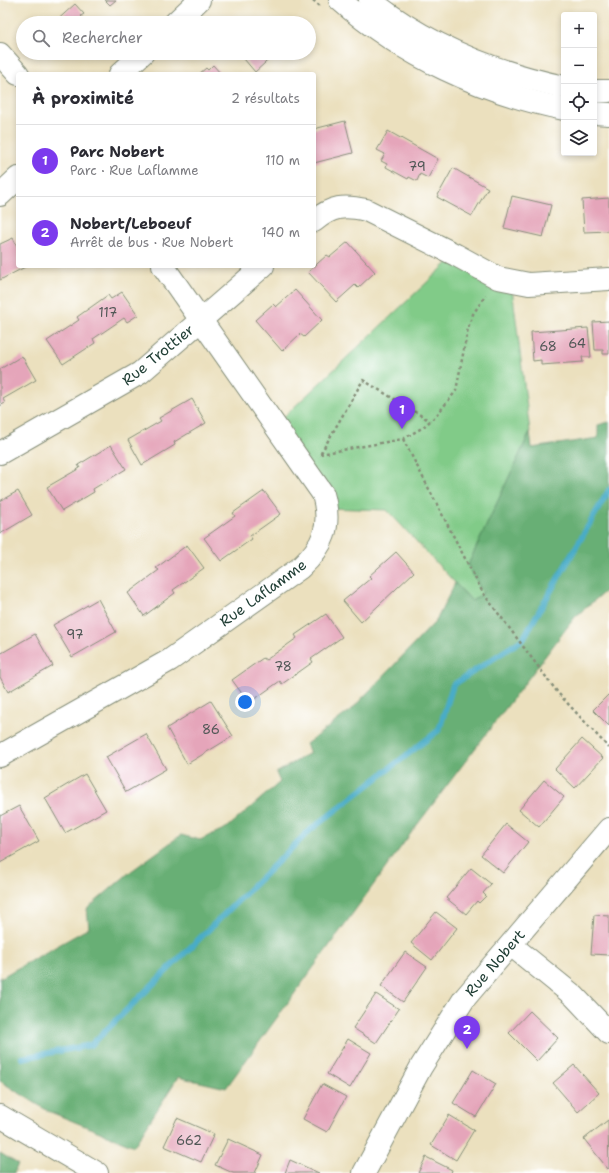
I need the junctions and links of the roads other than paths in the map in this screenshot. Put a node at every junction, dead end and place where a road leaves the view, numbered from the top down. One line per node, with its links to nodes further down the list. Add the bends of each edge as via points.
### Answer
1 (199, 0): 4 (street)
2 (340, 0): 12 (street, via 402,46 457,75 534,103)
3 (370, 0): 9 (street, via 415,32 448,50 503,71)
4 (182, 16)
5 (0, 54): 7 (street)
6 (135, 60): 8 (street)
7 (16, 72)
8 (122, 72)
9 (561, 86)
10 (597, 91): 11 (street)
11 (609, 91)
12 (561, 108)
13 (597, 113): 14 (street)
14 (609, 114)
15 (16, 180): 16 (street)
16 (0, 195)
17 (316, 220): 20 (street, via 342,206 366,210 456,254 498,278 529,284)
18 (164, 268): 21 (street, Rue Laflamme)
19 (261, 268): 21 (street, Rue Trottier)
20 (609, 279)
21 (201, 320): 22 (street, Rue Trottier, via 128,382); 23 (street, Rue Laflamme, via 323,494 327,508 322,542 313,556 300,568 170,660)
22 (0, 453)
23 (0, 756)
24 (609, 829): 25 (street, Rue Nobert)
25 (511, 945): 26 (street, via 574,996); 29 (street, Rue Nobert, via 464,999 441,1034)
26 (609, 1033)
27 (0, 1116): 28 (street)
28 (97, 1173)
29 (364, 1173)

